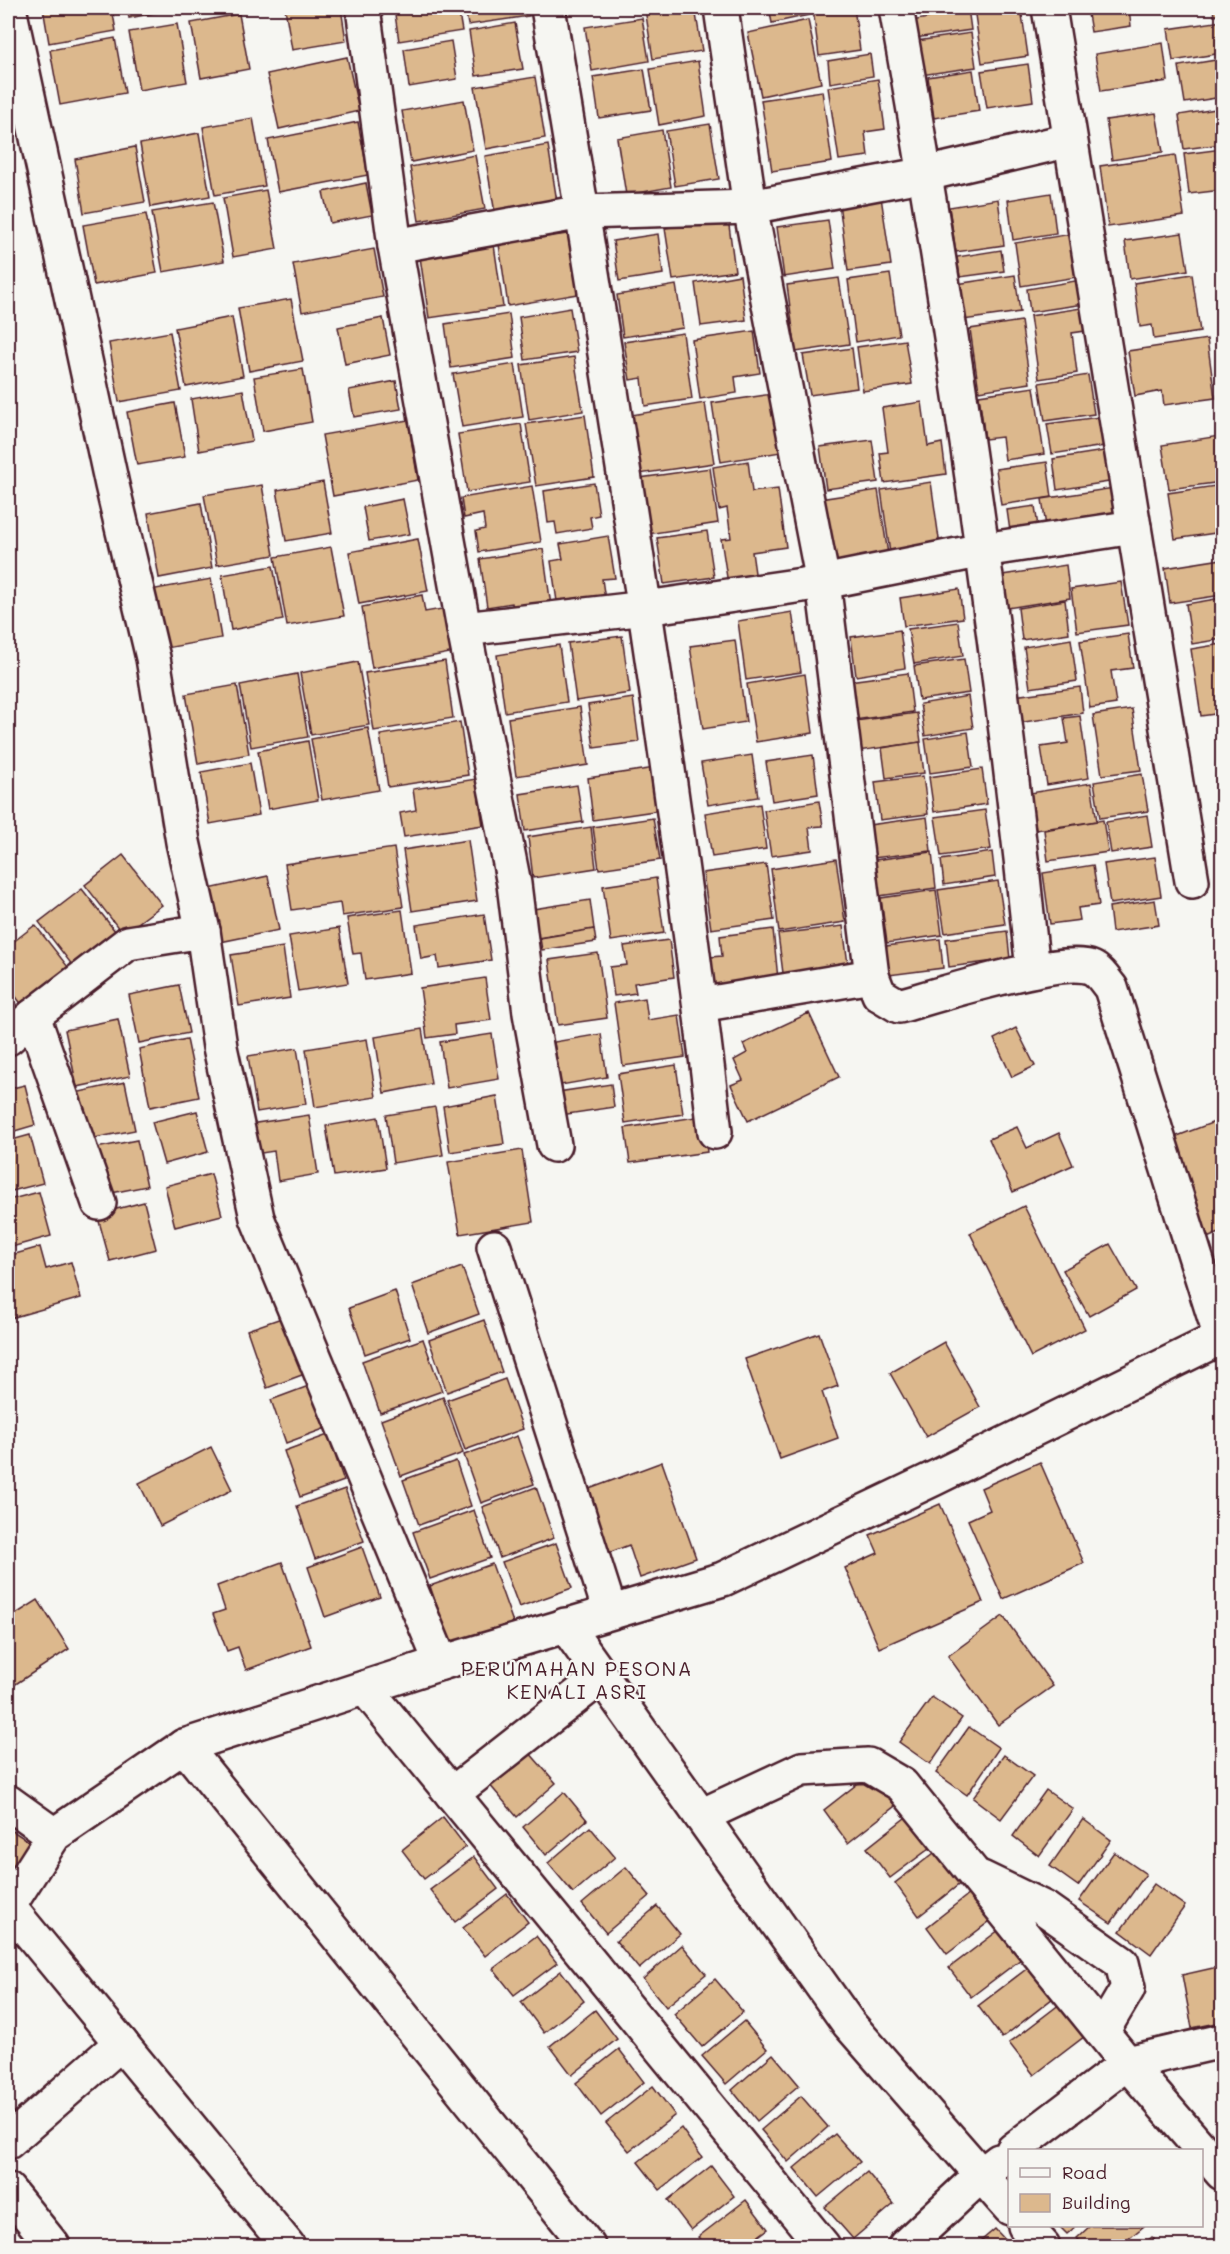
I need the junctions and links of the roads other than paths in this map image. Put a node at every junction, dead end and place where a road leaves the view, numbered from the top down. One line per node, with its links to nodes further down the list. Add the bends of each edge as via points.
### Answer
1 (9, 8): 18 (street, via 153,658 183,842)
2 (363, 8): 11 (street)
3 (548, 8): 10 (street)
4 (721, 8): 9 (street)
5 (896, 8): 8 (street)
6 (1048, 8): 7 (street)
7 (1070, 140): 8 (street); 12 (street)
8 (926, 174): 9 (street); 13 (street)
9 (750, 207): 10 (street); 14 (street)
10 (582, 213): 11 (street); 15 (street)
11 (395, 246): 16 (street)
12 (1134, 527): 13 (street); 17 (street)
13 (983, 550): 14 (street); 19 (street)
14 (824, 582): 15 (street); 20 (street)
15 (646, 609): 16 (street); 21 (street)
16 (464, 629): 25 (street, via 514,884 530,1013)
17 (1192, 881)
18 (203, 931): 22 (street, via 128,943); 31 (street, via 220,1047 257,1218)
19 (1033, 970): 20 (street, via 899,1006 879,994); 28 (street, via 1068,964 1093,968 1111,988)
20 (872, 976): 21 (street)
21 (700, 1005): 24 (street)
22 (33, 1016): 23 (street); 26 (street)
23 (8, 1038)
24 (715, 1132)
25 (554, 1145)
26 (99, 1203)
27 (494, 1247): 29 (street)
28 (1222, 1338): 29 (street, via 723,1579)
29 (610, 1612): 30 (street)
30 (565, 1625): 31 (street); 32 (street)
31 (441, 1664): 33 (street)
32 (601, 1677): 35 (street); 37 (street)
33 (365, 1688): 34 (street); 35 (street)
34 (184, 1746): 38 (street); 57 (street)
35 (452, 1794): 58 (street)
36 (8, 1802): 38 (street)
37 (701, 1816): 39 (street, via 802,1769 868,1765 902,1785); 51 (street, via 849,2024)
38 (54, 1835): 40 (street)
39 (975, 1875): 41 (street); 41 (street, via 1044,1908 1122,1963 1128,1988)
40 (8, 1906): 43 (street)
41 (1102, 2032): 44 (street)
42 (1222, 2041): 44 (street)
43 (121, 2043): 45 (street); 56 (street)
44 (1127, 2063): 46 (street); 47 (street)
45 (8, 2142)
46 (1015, 2149)
47 (1201, 2149)
48 (1203, 2151): 50 (street)
49 (1008, 2154): 51 (street)
50 (1222, 2173)
51 (981, 2175): 53 (street); 59 (street)
52 (8, 2190): 55 (street)
53 (1008, 2206)
54 (1026, 2227): 60 (street)
55 (53, 2247)
56 (288, 2247)
57 (588, 2247)
58 (823, 2247)
59 (904, 2247)
60 (1043, 2247)

